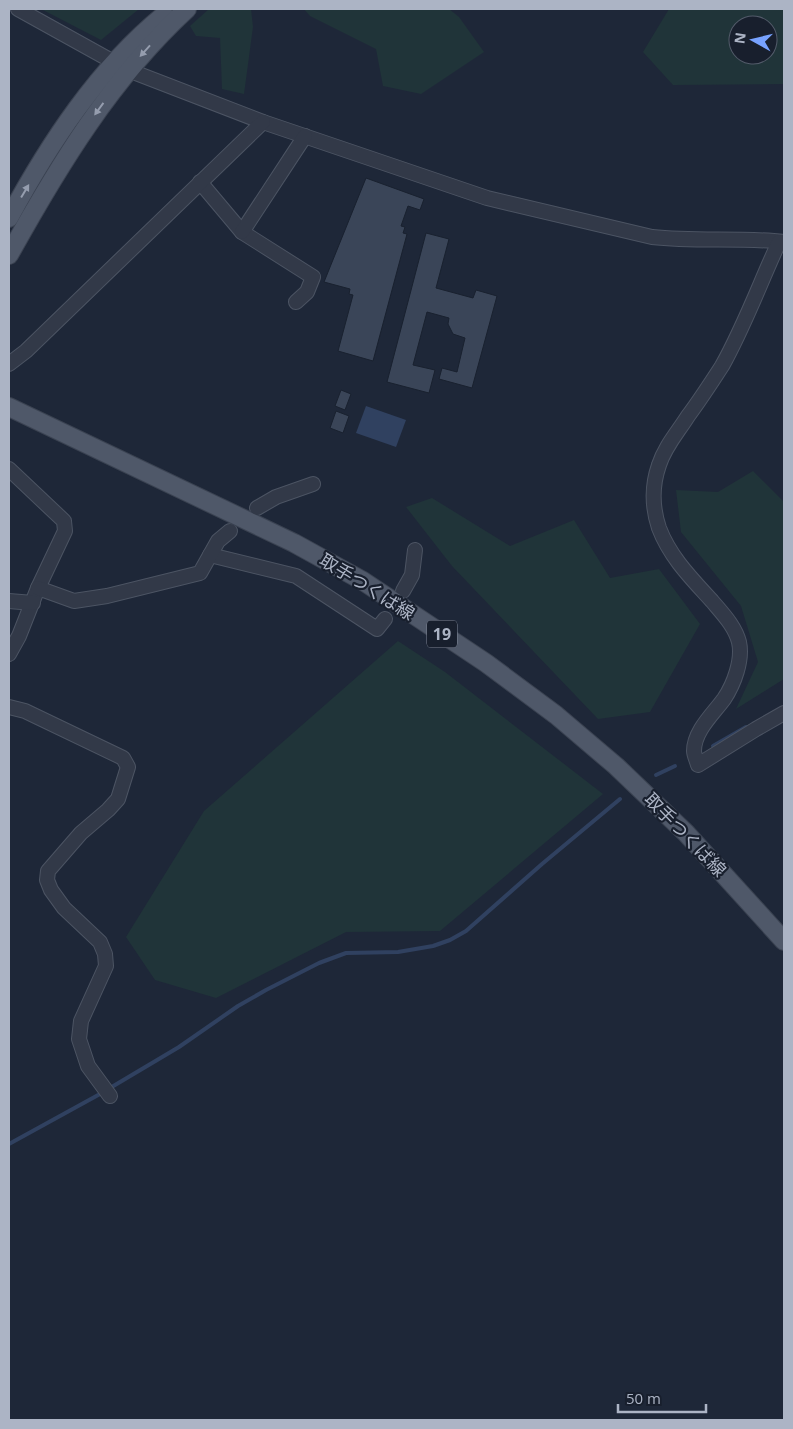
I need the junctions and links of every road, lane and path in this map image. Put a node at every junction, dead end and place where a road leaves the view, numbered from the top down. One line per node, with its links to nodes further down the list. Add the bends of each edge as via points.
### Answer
1 (18, 9): 4 (street)
2 (172, 9): 4 (main road, via 141,36)
3 (187, 9): 4 (main road, one-way to 4)
4 (121, 66): 5 (street); 8 (main road, one-way to 4, via 83,100); 11 (main road, one-way to 11)
5 (263, 122): 6 (street); 7 (street)
6 (305, 136): 9 (street); 10 (street, via 488,198 626,232 675,240)
7 (200, 182): 9 (street); 13 (street)
8 (9, 218)
9 (242, 232): 12 (street, via 313,277 308,292)
10 (781, 242): 28 (street, via 722,365 668,444 654,486 654,508 666,545 724,616 739,641 736,675 697,737 694,752 698,765)
11 (9, 255)
12 (296, 302)
13 (9, 364)
14 (9, 407): 29 (main road, 取手つくば線 / 19, via 294,543 362,581 486,663 556,715 623,772 686,832)
15 (9, 469): 21 (street, via 64,521 65,532)
16 (312, 484): 17 (street)
17 (256, 508)
18 (230, 531): 20 (street, via 218,541)
19 (415, 550): 22 (street, via 412,574)
20 (210, 555): 21 (street, via 200,573 107,596 74,601); 25 (street, via 296,576 377,629)
21 (38, 588): 24 (street)
22 (403, 590)
23 (9, 601): 24 (street)
24 (33, 603): 26 (street)
25 (385, 618)
26 (9, 654)
27 (9, 707): 30 (street, via 25,711 123,758 128,767 118,799 81,833 48,871 47,880 64,908 100,942 105,954 106,966 81,1021 79,1039 88,1066)
28 (784, 713)
29 (784, 942)
30 (110, 1096)

